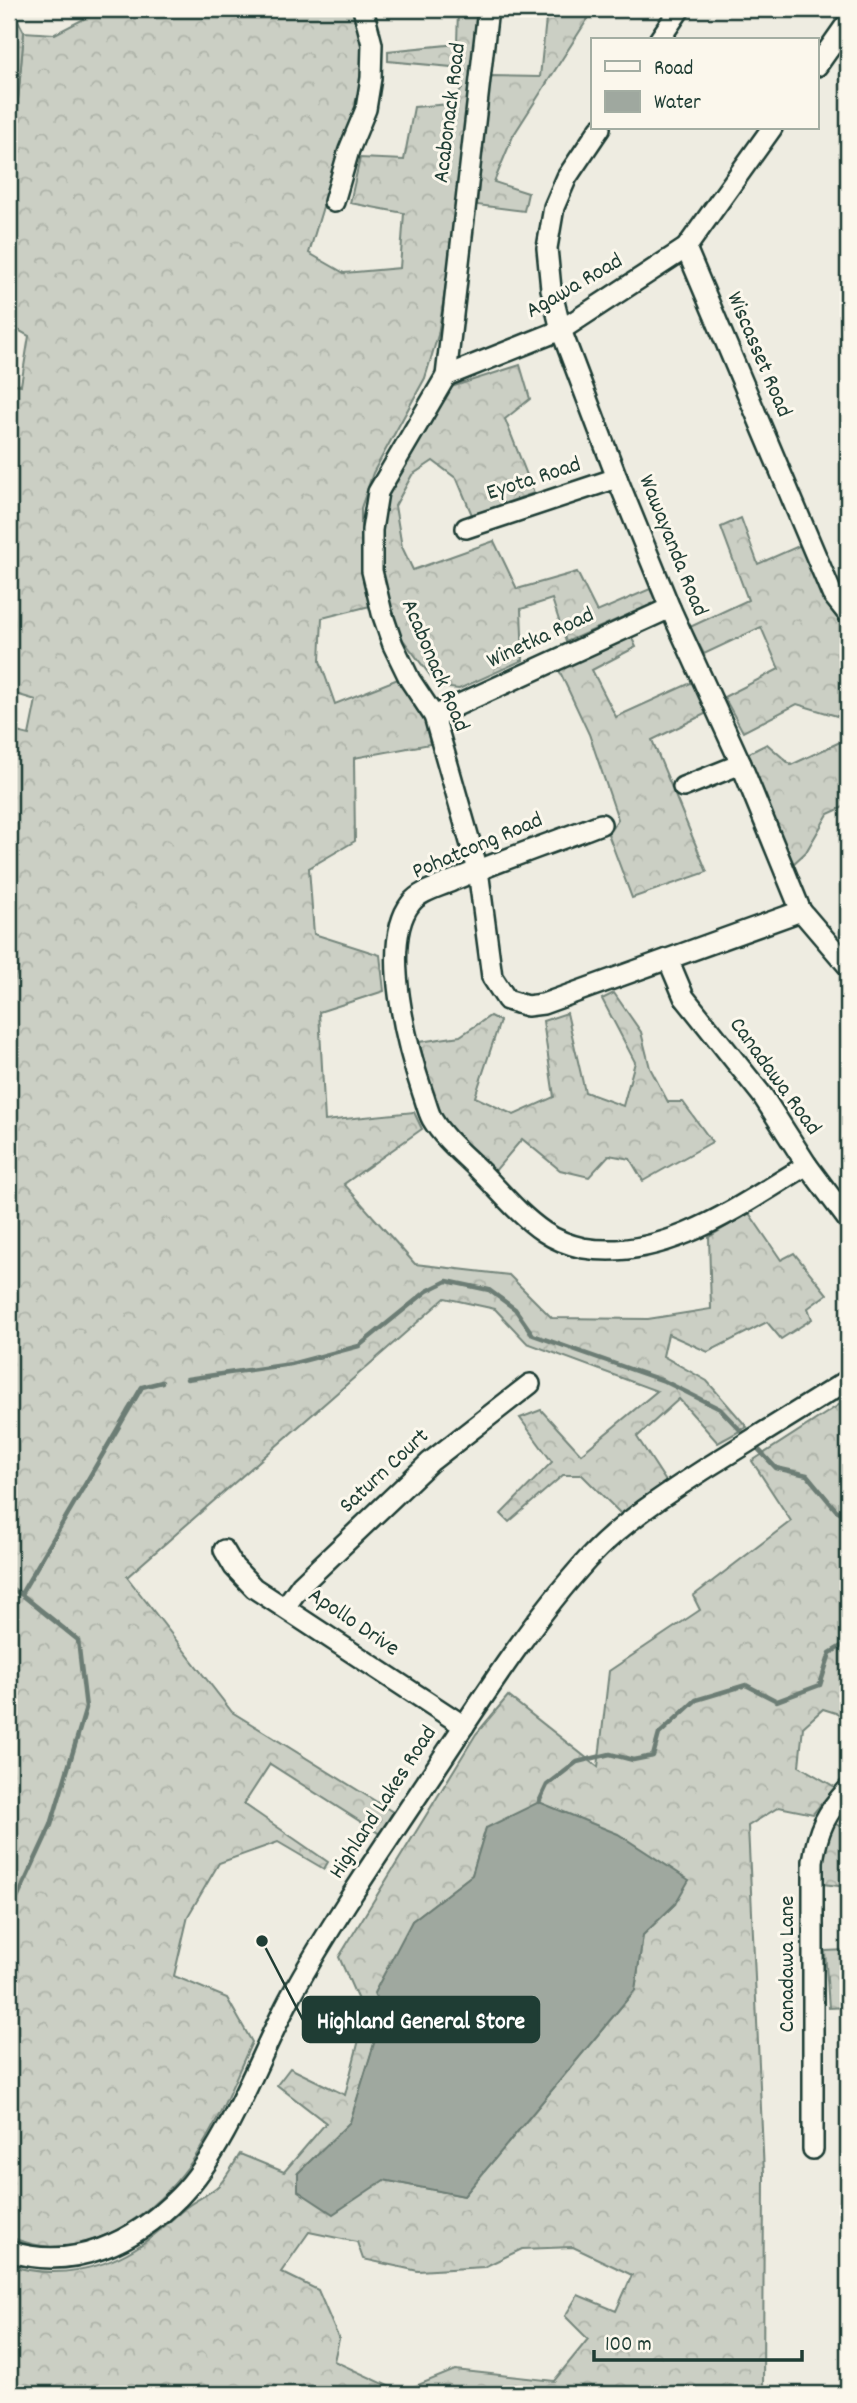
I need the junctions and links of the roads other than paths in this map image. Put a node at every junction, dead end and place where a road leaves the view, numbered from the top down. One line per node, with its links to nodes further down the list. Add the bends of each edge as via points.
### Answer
1 (363, 9): 9 (street, via 372,44 371,78 366,109)
2 (488, 9): 12 (street, Acabonack Road)
3 (680, 9): 5 (street)
4 (848, 22): 6 (street)
5 (660, 38)
6 (818, 65)
7 (599, 130): 11 (street, Wawayanda Road, via 567,177 554,207 547,248)
8 (771, 130): 10 (street)
9 (334, 202)
10 (686, 248): 11 (street, Agawa Road); 16 (street, Wiscasset Road, via 832,594)
11 (561, 330): 12 (street, Agawa Road); 13 (street, Wawayanda Road)
12 (446, 376): 17 (street, Acabonack Road, via 378,492 372,530 372,571 382,613 410,680)
13 (617, 478): 14 (street, Eyota Road); 15 (street, Wawayanda Road)
14 (466, 528)
15 (670, 608): 17 (street, Winetka Road); 18 (street, Wawayanda Road)
16 (848, 614)
17 (434, 716): 21 (street, Acabonack Road)
18 (741, 764): 19 (street); 22 (street, Wawayanda Road)
19 (683, 788)
20 (601, 824): 21 (street, Pohatcong Road)
21 (478, 870): 23 (street, Acabonack Road, via 489,965 495,985 507,1000 527,1006 543,1004); 25 (street, Pohatcong Road, via 419,896 404,914 397,952 402,1014 432,1119 526,1218 564,1243 586,1248 656,1243 724,1215)
22 (801, 911): 23 (street, Acabonack Road); 24 (street, Wawayanda Road)
23 (668, 959): 25 (street, Canadawa Road, via 684,997 762,1095)
24 (848, 966)
25 (807, 1165): 26 (street, Canadawa Road)
26 (848, 1220)
27 (848, 1380): 31 (street, Highland Lakes Road, via 664,1495 589,1558 545,1611)
28 (530, 1384): 30 (street, Saturn Court, via 430,1462 301,1585)
29 (224, 1550): 30 (street, Apollo Drive, via 254,1588)
30 (285, 1607): 31 (street, Apollo Drive)
31 (464, 1726): 34 (street, Highland Lakes Road, via 321,1945 223,2132 183,2193 135,2233 77,2257 54,2259)
32 (848, 1790): 33 (street, Canadawa Lane, via 831,1808 817,1835 813,1861)
33 (813, 2149)
34 (9, 2251)

